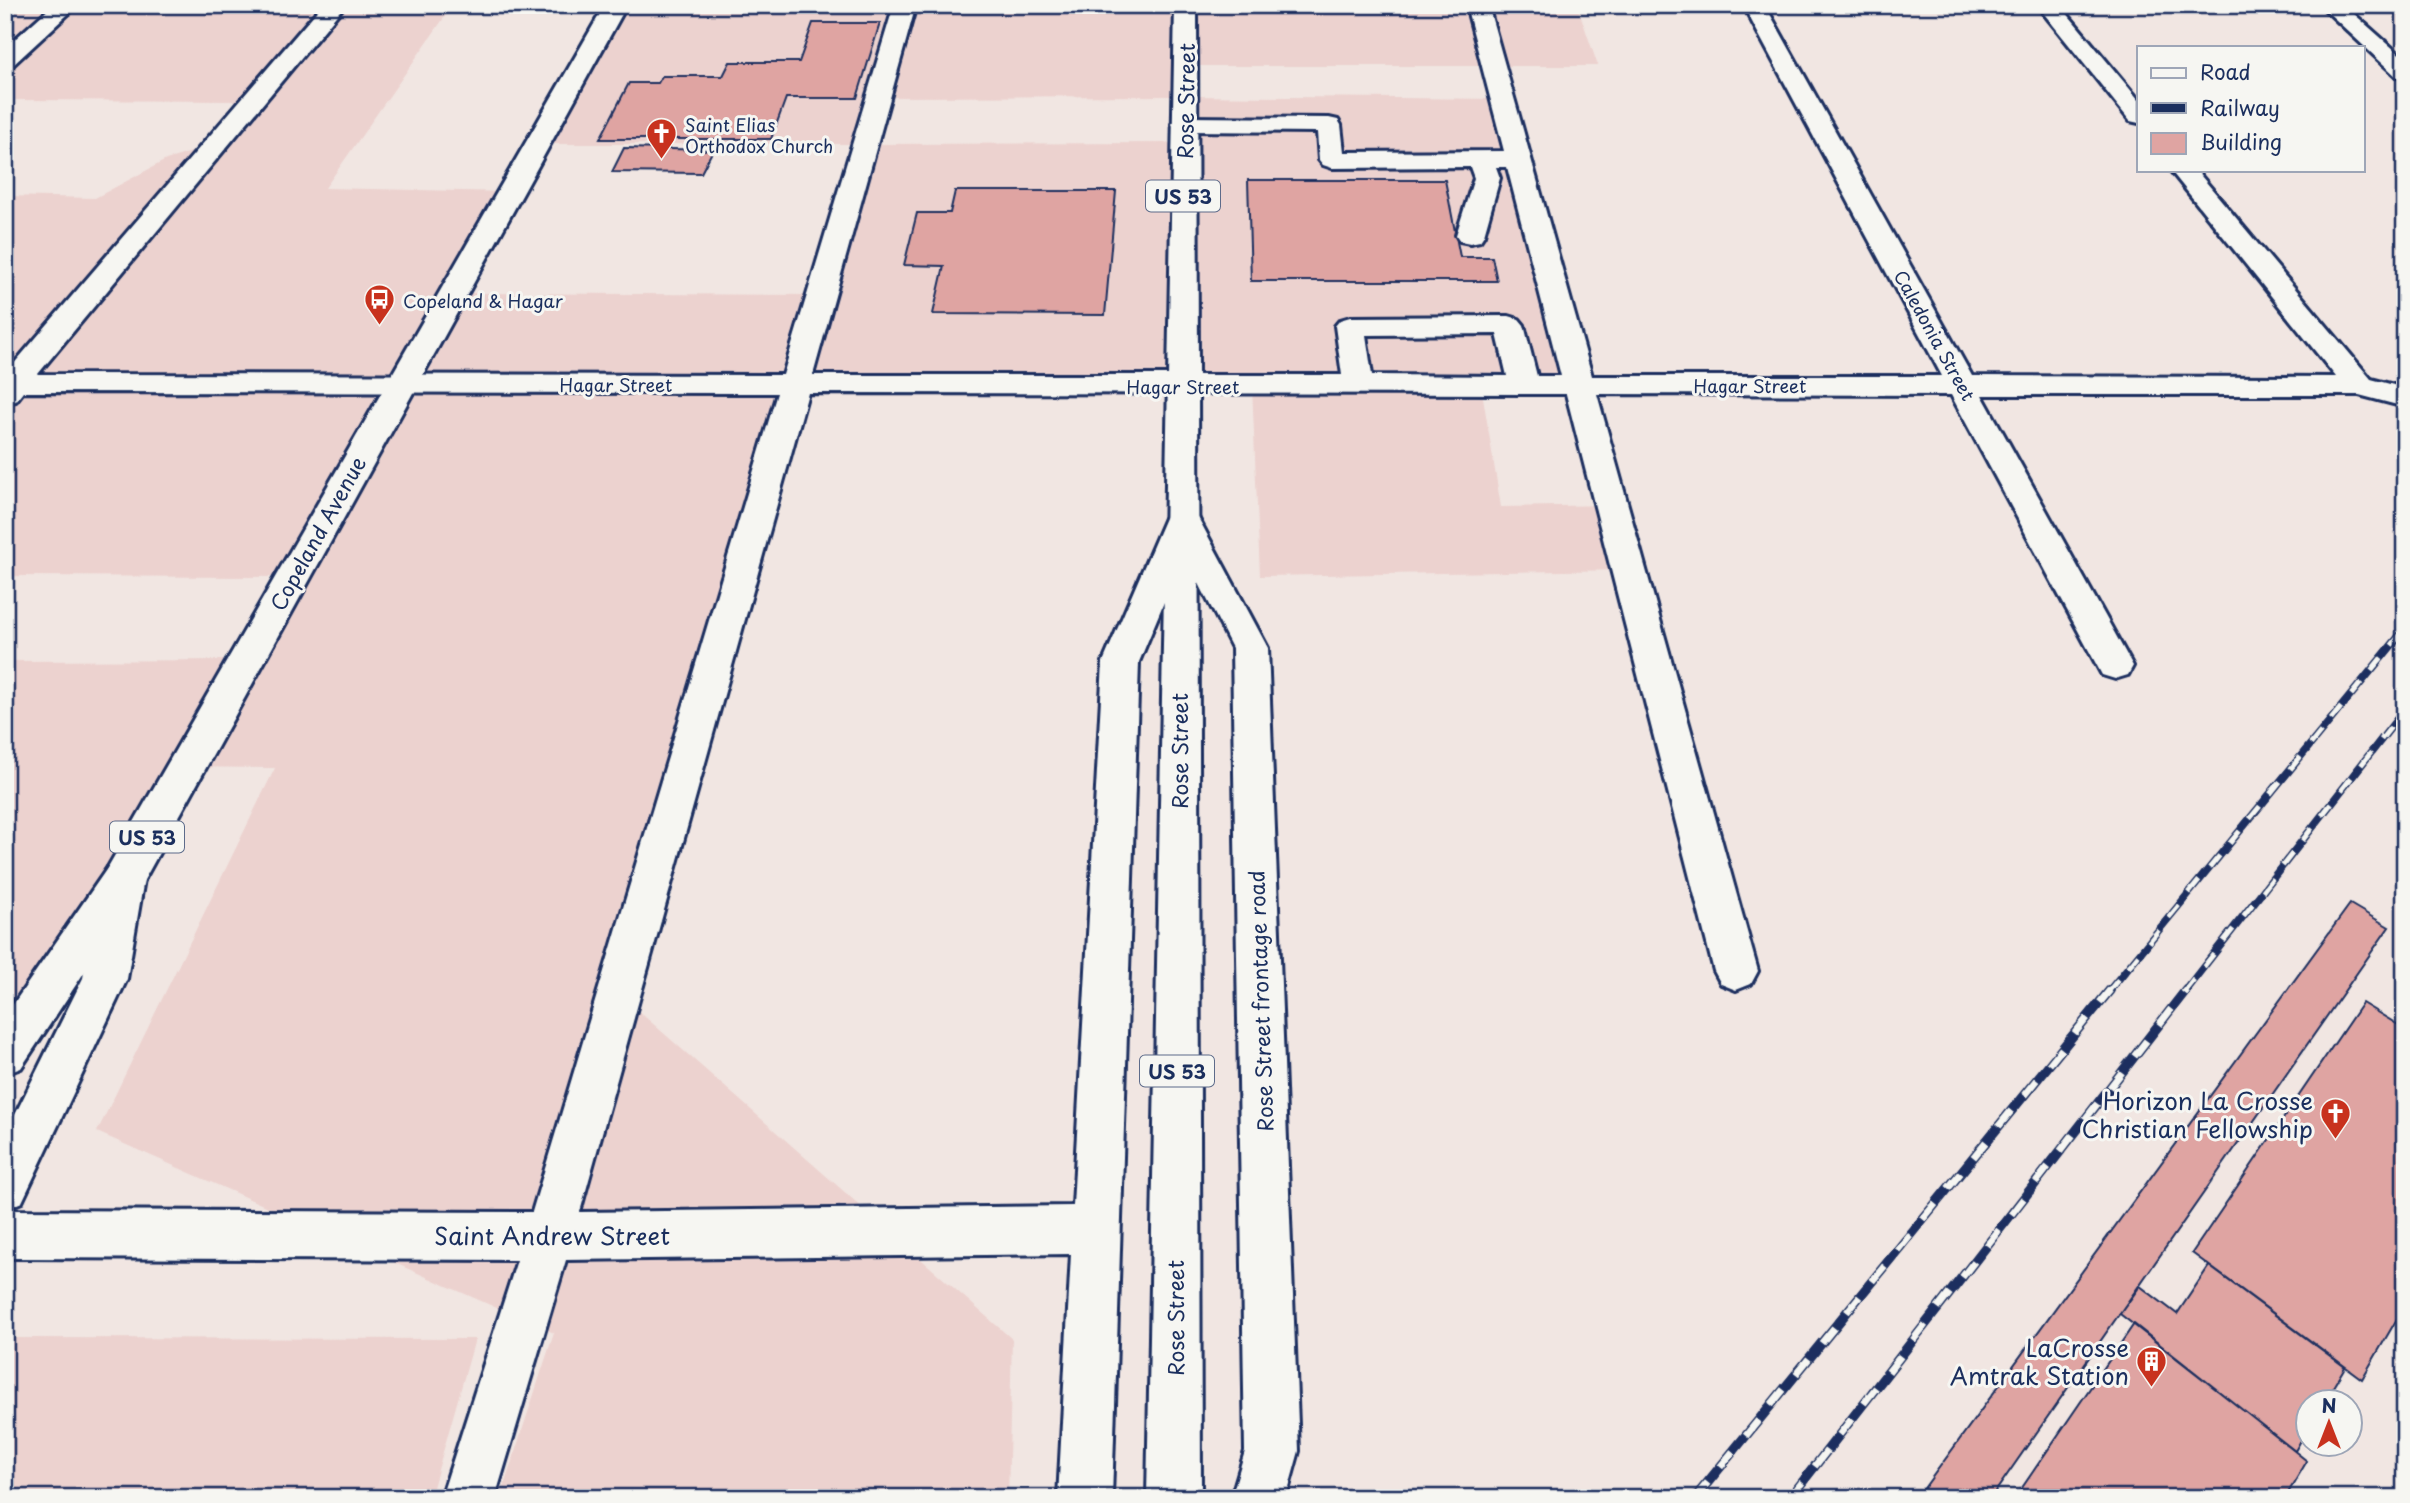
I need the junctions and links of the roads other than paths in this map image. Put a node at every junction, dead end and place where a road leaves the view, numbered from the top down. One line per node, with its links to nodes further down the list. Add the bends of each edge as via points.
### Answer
1 (67, 5): 10 (main road)
2 (334, 5): 29 (main road)
3 (616, 5): 21 (main road, Copeland Avenue / US 53)
4 (905, 5): 22 (main road)
5 (1186, 5): 13 (main road, Rose Street / US 53)
6 (1477, 5): 15 (main road)
7 (1754, 5): 27 (main road, Caledonia Street)
8 (2048, 5): 12 (main road)
9 (2330, 5): 11 (main road)
10 (5, 60)
11 (2405, 72)
12 (2137, 114)
13 (1184, 124): 14 (main road, via 1329,125 1332,160); 26 (main road, Rose Street / US 53)
14 (1480, 159): 15 (main road); 17 (main road, via 1487,178)
15 (1518, 159): 19 (main road)
16 (2185, 172): 28 (main road)
17 (1470, 235)
18 (1509, 325): 19 (main road); 23 (main road); 25 (main road, via 1350,326)
19 (1564, 325): 24 (main road)
20 (2405, 371): 28 (main road, Hagar Street, via 2383,371)
21 (400, 384): 22 (main road, Hagar Street); 29 (main road, Hagar Street); 33 (main road, Copeland Avenue / US 53)
22 (794, 384): 26 (main road, Hagar Street); 39 (main road)
23 (1524, 384): 24 (main road, Hagar Street); 25 (main road, Hagar Street)
24 (1580, 384): 27 (main road, Hagar Street); 34 (main road)
25 (1358, 385): 26 (main road, Hagar Street)
26 (1181, 386): 31 (main road, Rose Street / US 53)
27 (1963, 386): 28 (main road, Hagar Street); 32 (main road, Caledonia Street)
28 (2360, 386): 30 (main road, Hagar Street)
29 (9, 387)
30 (2405, 398)
31 (1182, 518): 37 (main road, via 1121,662); 42 (main road, Rose Street / US 53); 43 (main road, Rose Street frontage road, via 1250,648 1272,1451)
32 (2115, 666)
33 (123, 879): 35 (main road, Copeland Avenue / US 53); 36 (main road, via 105,979)
34 (1736, 971)
35 (5, 1054)
36 (5, 1186)
37 (1098, 1230): 39 (main road, Saint Andrew Street); 41 (main road)
38 (5, 1234): 39 (main road, Saint Andrew Street)
39 (549, 1236): 40 (main road)
40 (468, 1498)
41 (1086, 1498)
42 (1174, 1498)
43 (1258, 1498)

